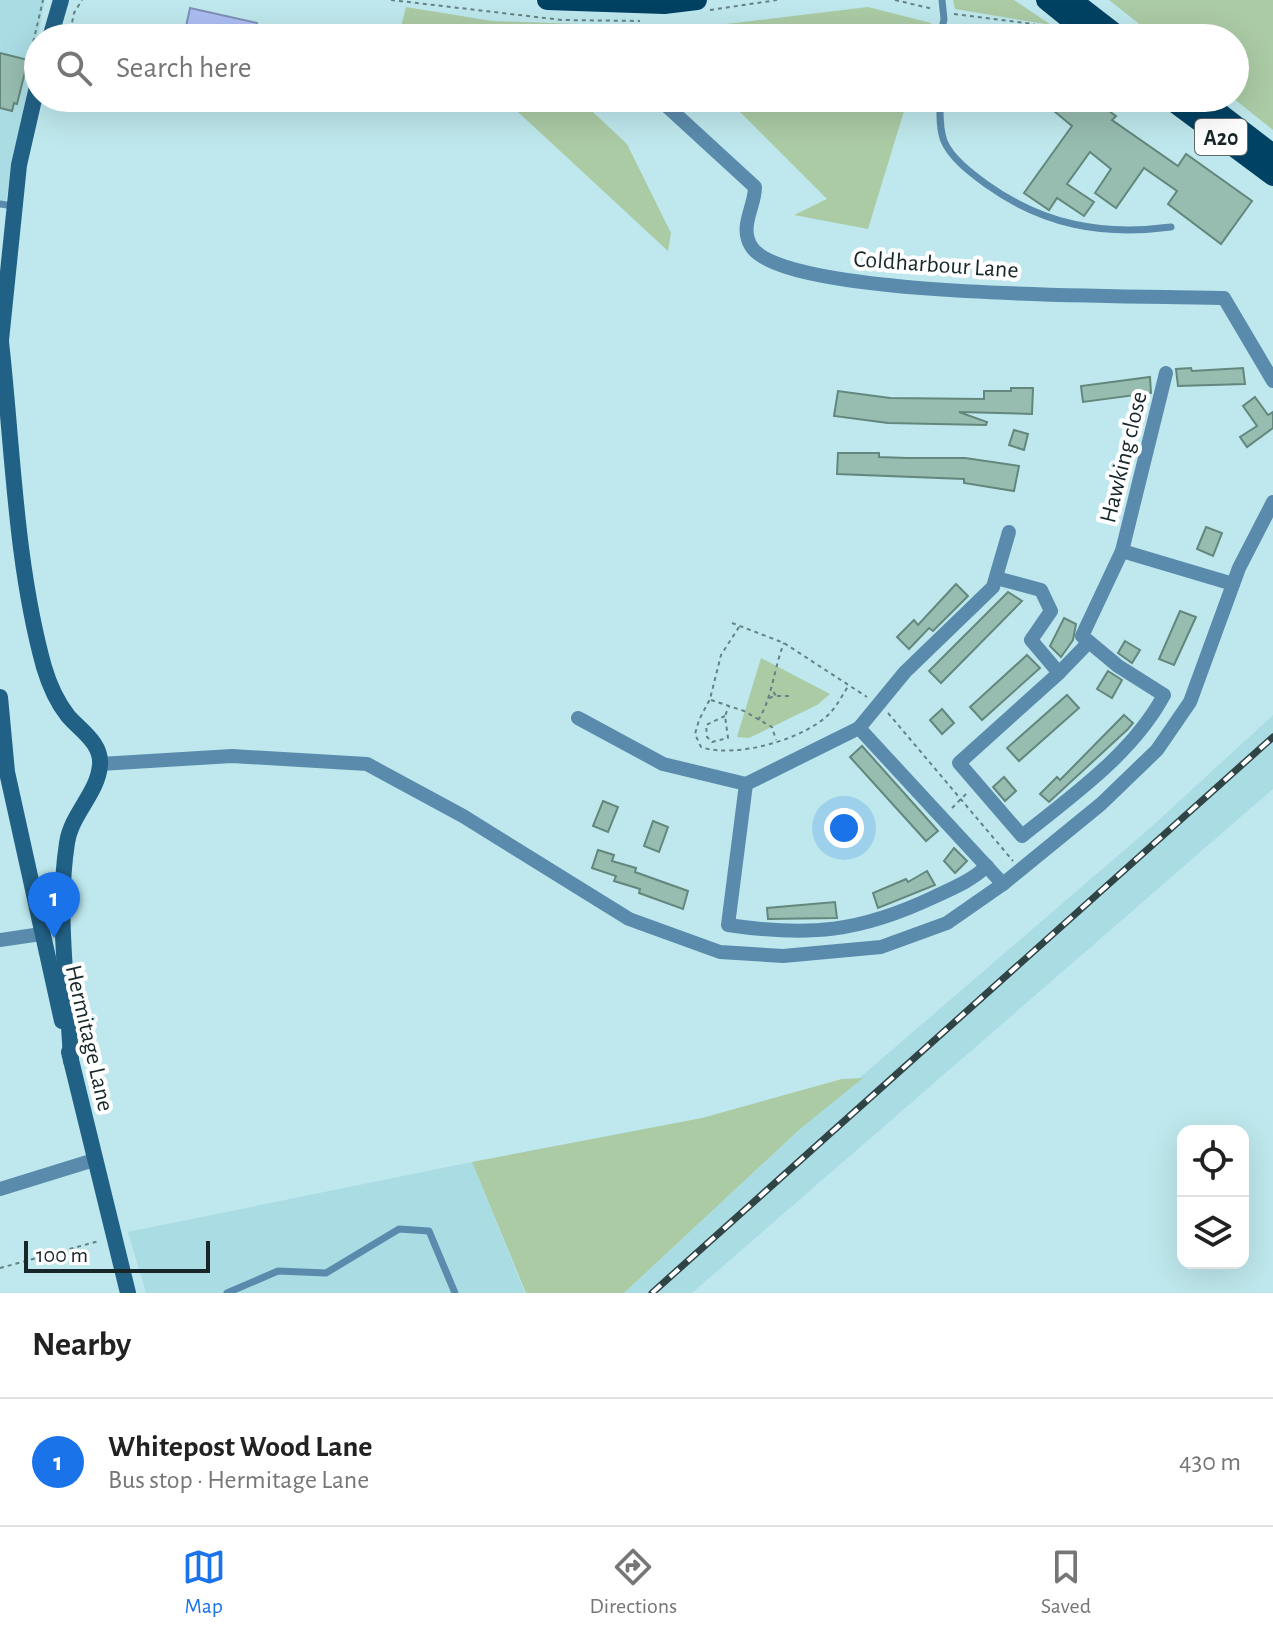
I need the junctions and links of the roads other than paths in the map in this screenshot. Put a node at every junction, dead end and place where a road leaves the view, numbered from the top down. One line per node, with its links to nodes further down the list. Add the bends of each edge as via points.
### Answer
1 (547, 0): 7 (main road)
2 (697, 0): 7 (main road)
3 (942, 0): 9 (lane)
4 (1046, 0): 10 (main road)
5 (1072, 0): 11 (main road)
6 (62, 1): 8 (main road)
7 (627, 1)
8 (55, 24)
9 (942, 24)
10 (1076, 24)
11 (1103, 24)
12 (30, 112): 19 (main road)
13 (673, 112): 24 (street, Coldharbour Lane, via 755,187 747,234 764,260 860,285 1224,298)
14 (941, 112): 20 (lane, via 944,142 960,163 1024,209 1095,230)
15 (1187, 112): 18 (main road, A20)
16 (1218, 112): 17 (main road, A20)
17 (1273, 154)
18 (1273, 176)
19 (7, 205): 21 (main road)
20 (1171, 227)
21 (1, 342): 22 (main road); 35 (main road, via 21,538 44,669 55,695 95,746)
22 (0, 350)
23 (1166, 373): 27 (street, Hawking close)
24 (1273, 381)
25 (1273, 502): 29 (street)
26 (1009, 532): 28 (street)
27 (1122, 551): 29 (street); 30 (street, Hawking close)
28 (996, 578): 31 (street, via 1041,590 1051,611 1031,640); 34 (street)
29 (1233, 584): 38 (street, via 1190,702 1157,750)
30 (1085, 639): 31 (street, Hawking close); 31 (street, Hawking close, via 1164,695 1153,715 1089,783 1022,836 959,763)
31 (1059, 673)
32 (0, 697): 39 (main road, Hermitage Lane, via 7,772)
33 (578, 718): 36 (street, via 663,764)
34 (859, 728): 36 (street); 37 (street)
35 (100, 764): 38 (street, via 232,756 367,764 463,816 629,919 720,952 783,956 881,947 947,923); 41 (main road, via 67,841)
36 (746, 784): 37 (street, via 728,925 767,931 852,928 907,910 974,878)
37 (987, 866): 38 (street)
38 (1003, 884)
39 (41, 934): 40 (street); 41 (main road, Hermitage Lane)
40 (0, 940)
41 (71, 1061): 42 (main road, Hermitage Lane)
42 (94, 1160): 43 (street); 44 (main road, Hermitage Lane)
43 (0, 1189)
44 (128, 1293)
45 (227, 1293): 46 (lane, via 278,1271 326,1273 399,1229 429,1231)
46 (455, 1293)

